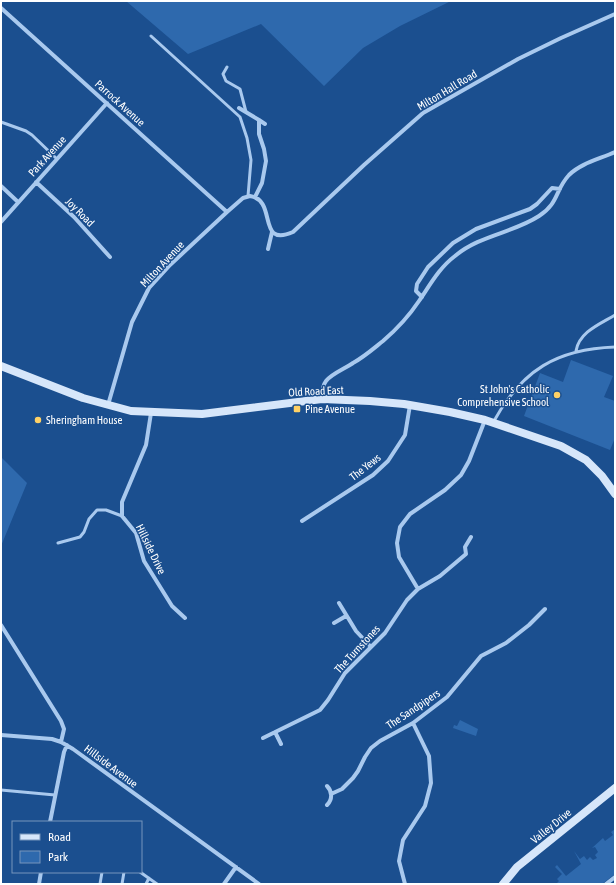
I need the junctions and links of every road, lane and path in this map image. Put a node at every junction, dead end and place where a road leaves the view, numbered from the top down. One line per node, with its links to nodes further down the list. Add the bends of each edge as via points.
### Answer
1 (1, 8): 5 (street, Parrock Avenue)
2 (615, 14): 21 (street, Milton Hall Road, via 518,59 423,113 293,232 282,235)
3 (151, 36): 16 (lane, via 240,117 251,160)
4 (227, 67): 7 (lane, via 223,74 225,79 239,88)
5 (107, 104): 12 (street, Park Avenue); 19 (street, Parrock Avenue)
6 (239, 108): 7 (street)
7 (246, 112): 8 (street)
8 (259, 120): 10 (street); 17 (street, via 259,134 266,161)
9 (1, 122): 12 (lane, via 26,131)
10 (265, 124)
11 (615, 152): 15 (street, via 577,168)
12 (57, 159): 13 (street, Park Avenue)
13 (36, 182): 18 (street, Park Avenue); 23 (street, Joy Road, via 74,217)
14 (1, 186): 18 (street)
15 (560, 189): 24 (street, via 551,207 538,217 479,240 456,254); 24 (street, via 552,188 530,209 476,229 452,243 430,264 418,282 416,291)
16 (248, 196): 17 (street); 19 (street, Milton Avenue)
17 (255, 197): 21 (street, via 264,205)
18 (18, 202): 20 (street, Park Avenue)
19 (227, 212): 31 (street, Milton Avenue, via 149,288 132,322)
20 (1, 222)
21 (272, 232): 22 (street)
22 (268, 249)
23 (110, 257)
24 (422, 297): 29 (street, via 389,336 326,381)
25 (615, 315): 27 (lane, via 582,336)
26 (615, 347): 27 (lane)
27 (576, 351): 34 (lane, via 557,357 533,372 517,388)
28 (1, 366): 31 (main road, Old Road East)
29 (322, 400): 30 (main road, Old Road East); 32 (main road, Old Road East, via 202,414)
30 (410, 405): 33 (main road, Old Road East); 37 (street, The Yews, via 404,435 388,461 373,475)
31 (108, 406): 32 (main road, Old Road East)
32 (151, 413): 36 (street, Hillside Drive, via 146,445 122,502)
33 (485, 420): 34 (main road, Old Road East); 40 (street, via 461,475 446,490 410,514 400,528 398,557)
34 (494, 423): 35 (main road, Old Road East, via 561,446 580,456 602,476)
35 (615, 494)
36 (122, 516): 39 (lane, via 106,510 97,510 80,537); 44 (street, Hillside Drive, via 136,533 144,561 172,606)
37 (302, 521)
38 (471, 537): 40 (street, The Turnstones, via 465,547 465,555 440,576)
39 (58, 543)
40 (418, 589): 47 (street, The Turnstones, via 404,603 386,632)
41 (339, 603): 43 (street)
42 (545, 610): 48 (street, The Sandpipers, via 506,643 481,656 447,697)
43 (346, 616): 45 (street); 47 (street)
44 (185, 618)
45 (334, 623)
46 (1, 625): 52 (street, via 61,721 64,729)
47 (371, 647): 49 (street, The Turnstones, via 345,673 320,710)
48 (413, 723): 58 (street, The Sandpipers, via 371,748 353,778 342,789); 76 (street, via 429,756 431,783 426,806 403,840 399,861)
49 (276, 732): 51 (street, The Turnstones); 53 (street)
50 (1, 735): 52 (street, Hillside Avenue)
51 (263, 738)
52 (61, 742): 54 (street, Hillside Avenue)
53 (281, 744)
54 (67, 745): 59 (street); 62 (street, Hillside Avenue)
55 (326, 786): 58 (street)
56 (615, 788): 77 (main road, Valley Drive, via 517,867)
57 (1, 790): 59 (lane)
58 (331, 794): 60 (street)
59 (55, 795): 61 (street)
60 (327, 805)
61 (50, 821)
62 (236, 867): 74 (street); 75 (street, Hillside Avenue)
63 (41, 873): 69 (street)
64 (102, 873): 70 (lane)
65 (124, 873): 71 (lane)
66 (142, 873): 68 (lane)
67 (615, 877): 78 (street)
68 (149, 878): 72 (lane); 73 (lane)
69 (38, 884)
70 (100, 884)
71 (122, 884)
72 (146, 884)
73 (157, 884)
74 (224, 884)
75 (259, 884)
76 (405, 884)
77 (503, 884)
78 (606, 884)

